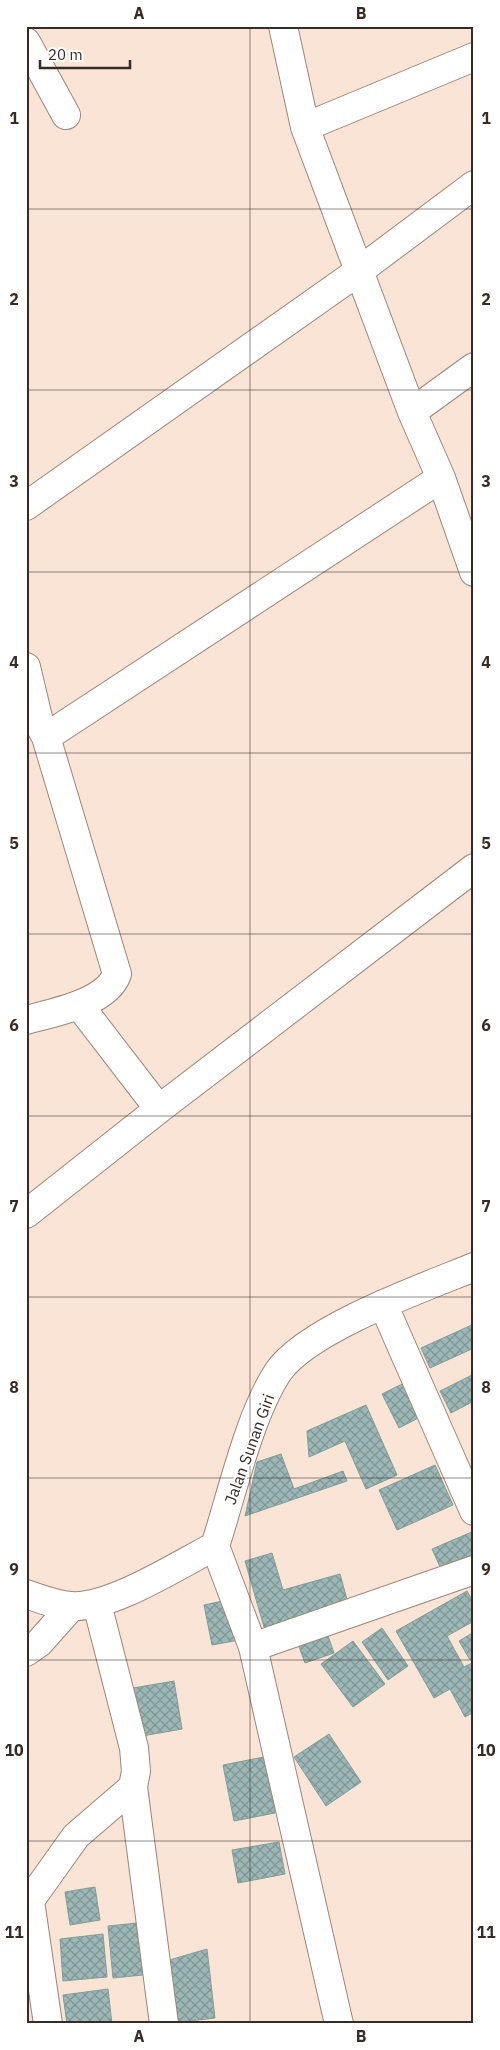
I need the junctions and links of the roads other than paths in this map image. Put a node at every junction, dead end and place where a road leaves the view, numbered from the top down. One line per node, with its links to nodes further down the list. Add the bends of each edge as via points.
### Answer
1 (283, 26): 5 (street)
2 (26, 42): 4 (street)
3 (474, 57): 5 (street)
4 (66, 115)
5 (305, 127): 7 (street)
6 (474, 185): 7 (street)
7 (359, 271): 9 (street); 11 (street)
8 (474, 367): 9 (street)
9 (412, 412): 10 (street)
10 (441, 478): 12 (street); 14 (street)
11 (26, 506)
12 (474, 572)
13 (26, 667): 14 (street)
14 (38, 732): 16 (street, via 118,974 109,987)
15 (474, 868): 18 (street)
16 (79, 1005): 17 (street); 18 (street)
17 (26, 1020)
18 (159, 1109): 19 (street)
19 (26, 1214)
20 (474, 1267): 21 (street, Jalan Sunan Giri)
21 (383, 1304): 22 (street); 23 (street, Jalan Sunan Giri, via 315,1341 279,1371 246,1446)
22 (474, 1511)
23 (215, 1546): 26 (street, via 151,1580); 27 (street)
24 (474, 1570): 27 (street)
25 (26, 1594): 26 (street, via 46,1601)
26 (84, 1605): 28 (street); 29 (street, via 134,1748 136,1771)
27 (254, 1647): 33 (street)
28 (26, 1652)
29 (133, 1787): 30 (street, via 76,1836); 32 (street)
30 (28, 1904): 31 (street)
31 (48, 2024)
32 (164, 2024)
33 (339, 2024)

